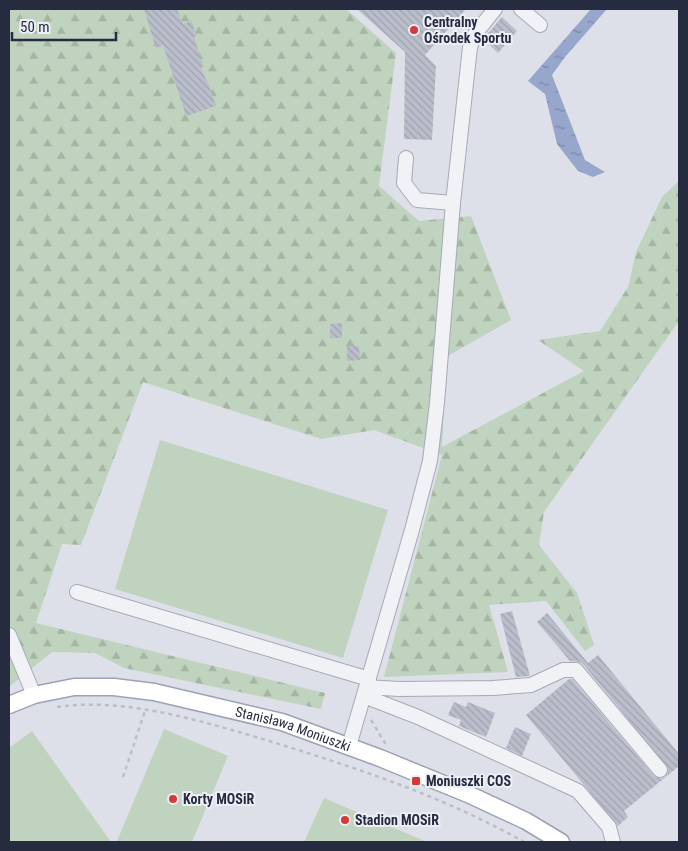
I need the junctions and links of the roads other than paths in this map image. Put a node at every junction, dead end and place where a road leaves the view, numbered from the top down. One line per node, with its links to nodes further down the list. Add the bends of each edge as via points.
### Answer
1 (495, 9): 5 (lane, via 475,34 470,47)
2 (521, 9): 3 (lane)
3 (540, 25)
4 (406, 158): 5 (lane, via 404,183 417,200)
5 (453, 203): 8 (lane, via 430,461)
6 (77, 592): 8 (lane)
7 (9, 635): 9 (lane)
8 (367, 687): 11 (lane); 12 (lane, via 493,688 531,685 564,670 576,670); 14 (lane, via 418,718 578,791 609,827)
9 (34, 695): 10 (main road, Stanisława Moniuszki); 11 (main road, Stanisława Moniuszki, via 74,687 154,692 282,722)
10 (9, 705)
11 (348, 746): 13 (main road, Stanisława Moniuszki, via 468,794 526,821)
12 (660, 770)
13 (561, 842)
14 (613, 842)

